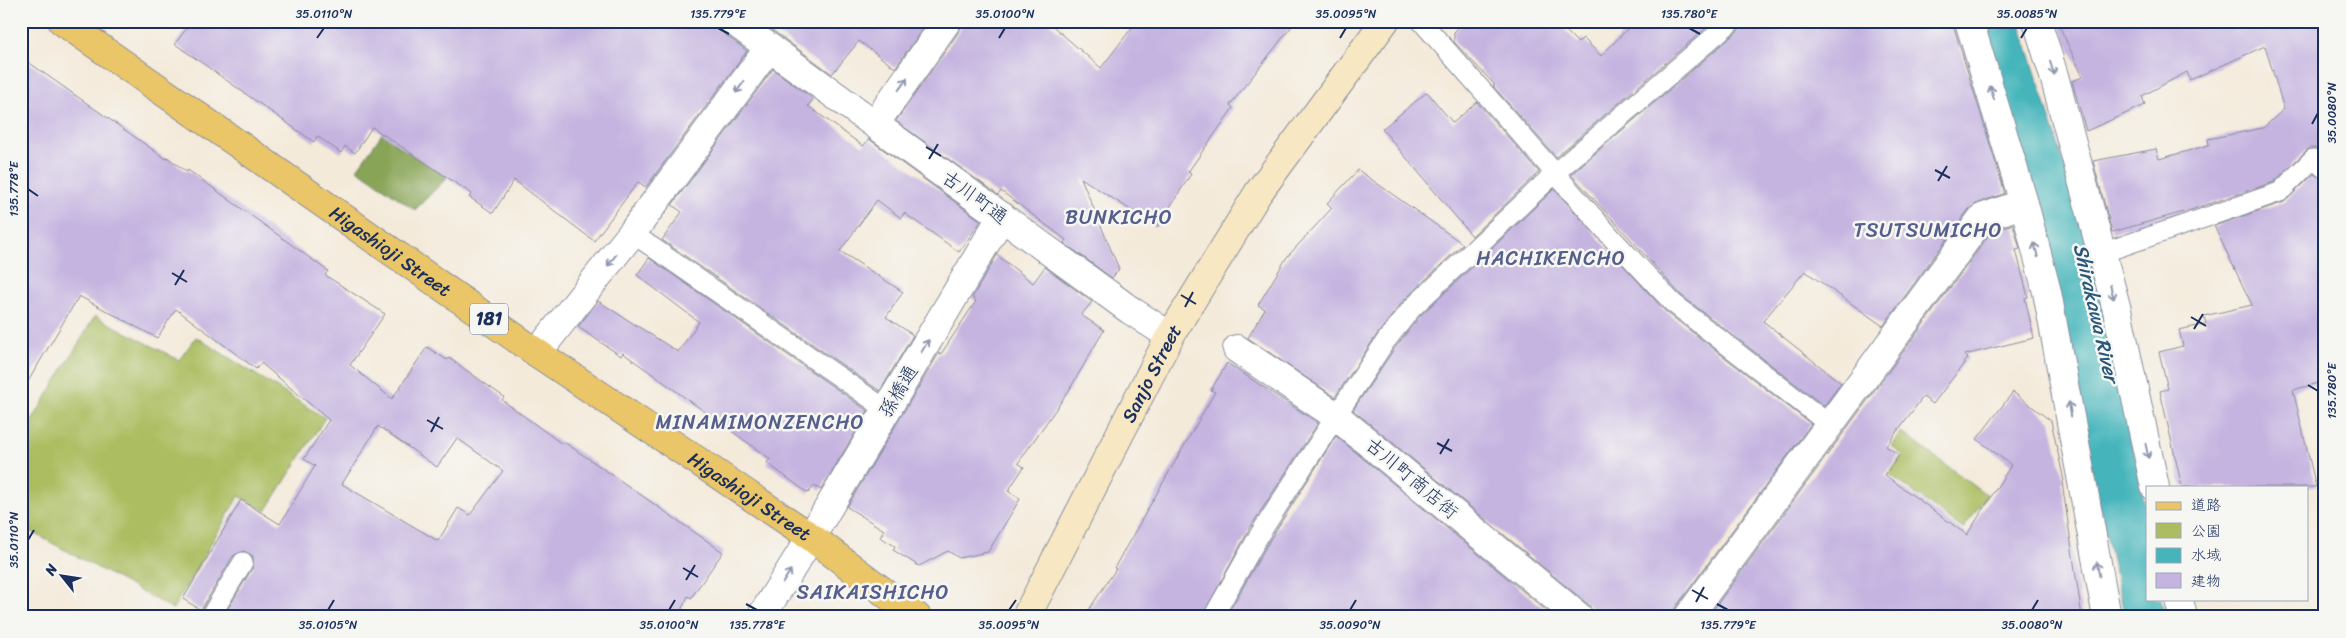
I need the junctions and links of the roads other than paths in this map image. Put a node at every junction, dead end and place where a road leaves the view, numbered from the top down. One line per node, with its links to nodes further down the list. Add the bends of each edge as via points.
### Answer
1 (62, 21): 19 (main road, Higashioji Street / 181)
2 (947, 21): 10 (street, one-way to 2)
3 (1385, 21): 17 (main road, Sanjo Street, via 1258,193)
4 (1421, 21): 12 (lane)
5 (1732, 21): 12 (lane)
6 (1969, 21): 13 (street, one-way to 6)
7 (2037, 21): 16 (street, one-way to 16)
8 (741, 24): 9 (street, 古川町通)
9 (769, 48): 10 (street, 古川町通); 15 (street, one-way to 15)
10 (875, 124): 14 (street, 古川町通)
11 (2325, 169): 16 (lane, via 2313,159 2280,192)
12 (1555, 173): 21 (lane, via 1412,308 1385,342); 22 (lane, via 1673,303)
13 (2024, 203): 22 (street, via 1982,218); 34 (street, one-way to 13, via 2057,338)
14 (1002, 216): 17 (street, 古川町通); 20 (street, 孫橋通, one-way to 14)
15 (632, 233): 19 (street, one-way to 19); 20 (lane)
16 (2102, 253): 23 (street, one-way to 23)
17 (1170, 336): 30 (main road, Sanjo Street)
18 (1237, 350): 21 (street, 古川町商店街)
19 (537, 353): 24 (main road, Higashioji Street / 181)
20 (888, 410): 24 (street, 孫橋通)
21 (1336, 416): 31 (lane, via 1261,532); 32 (street, 古川町商店街)
22 (1830, 425): 33 (street)
23 (2154, 486)
24 (811, 538): 28 (street, 孫橋通, one-way to 24); 29 (main road, Higashioji Street / 181)
25 (243, 562): 27 (lane)
26 (2179, 600): 35 (street)
27 (210, 617)
28 (761, 617)
29 (917, 617)
30 (1026, 617)
31 (1213, 617)
32 (1579, 617)
33 (1688, 617)
34 (2107, 617)
35 (2183, 617)

